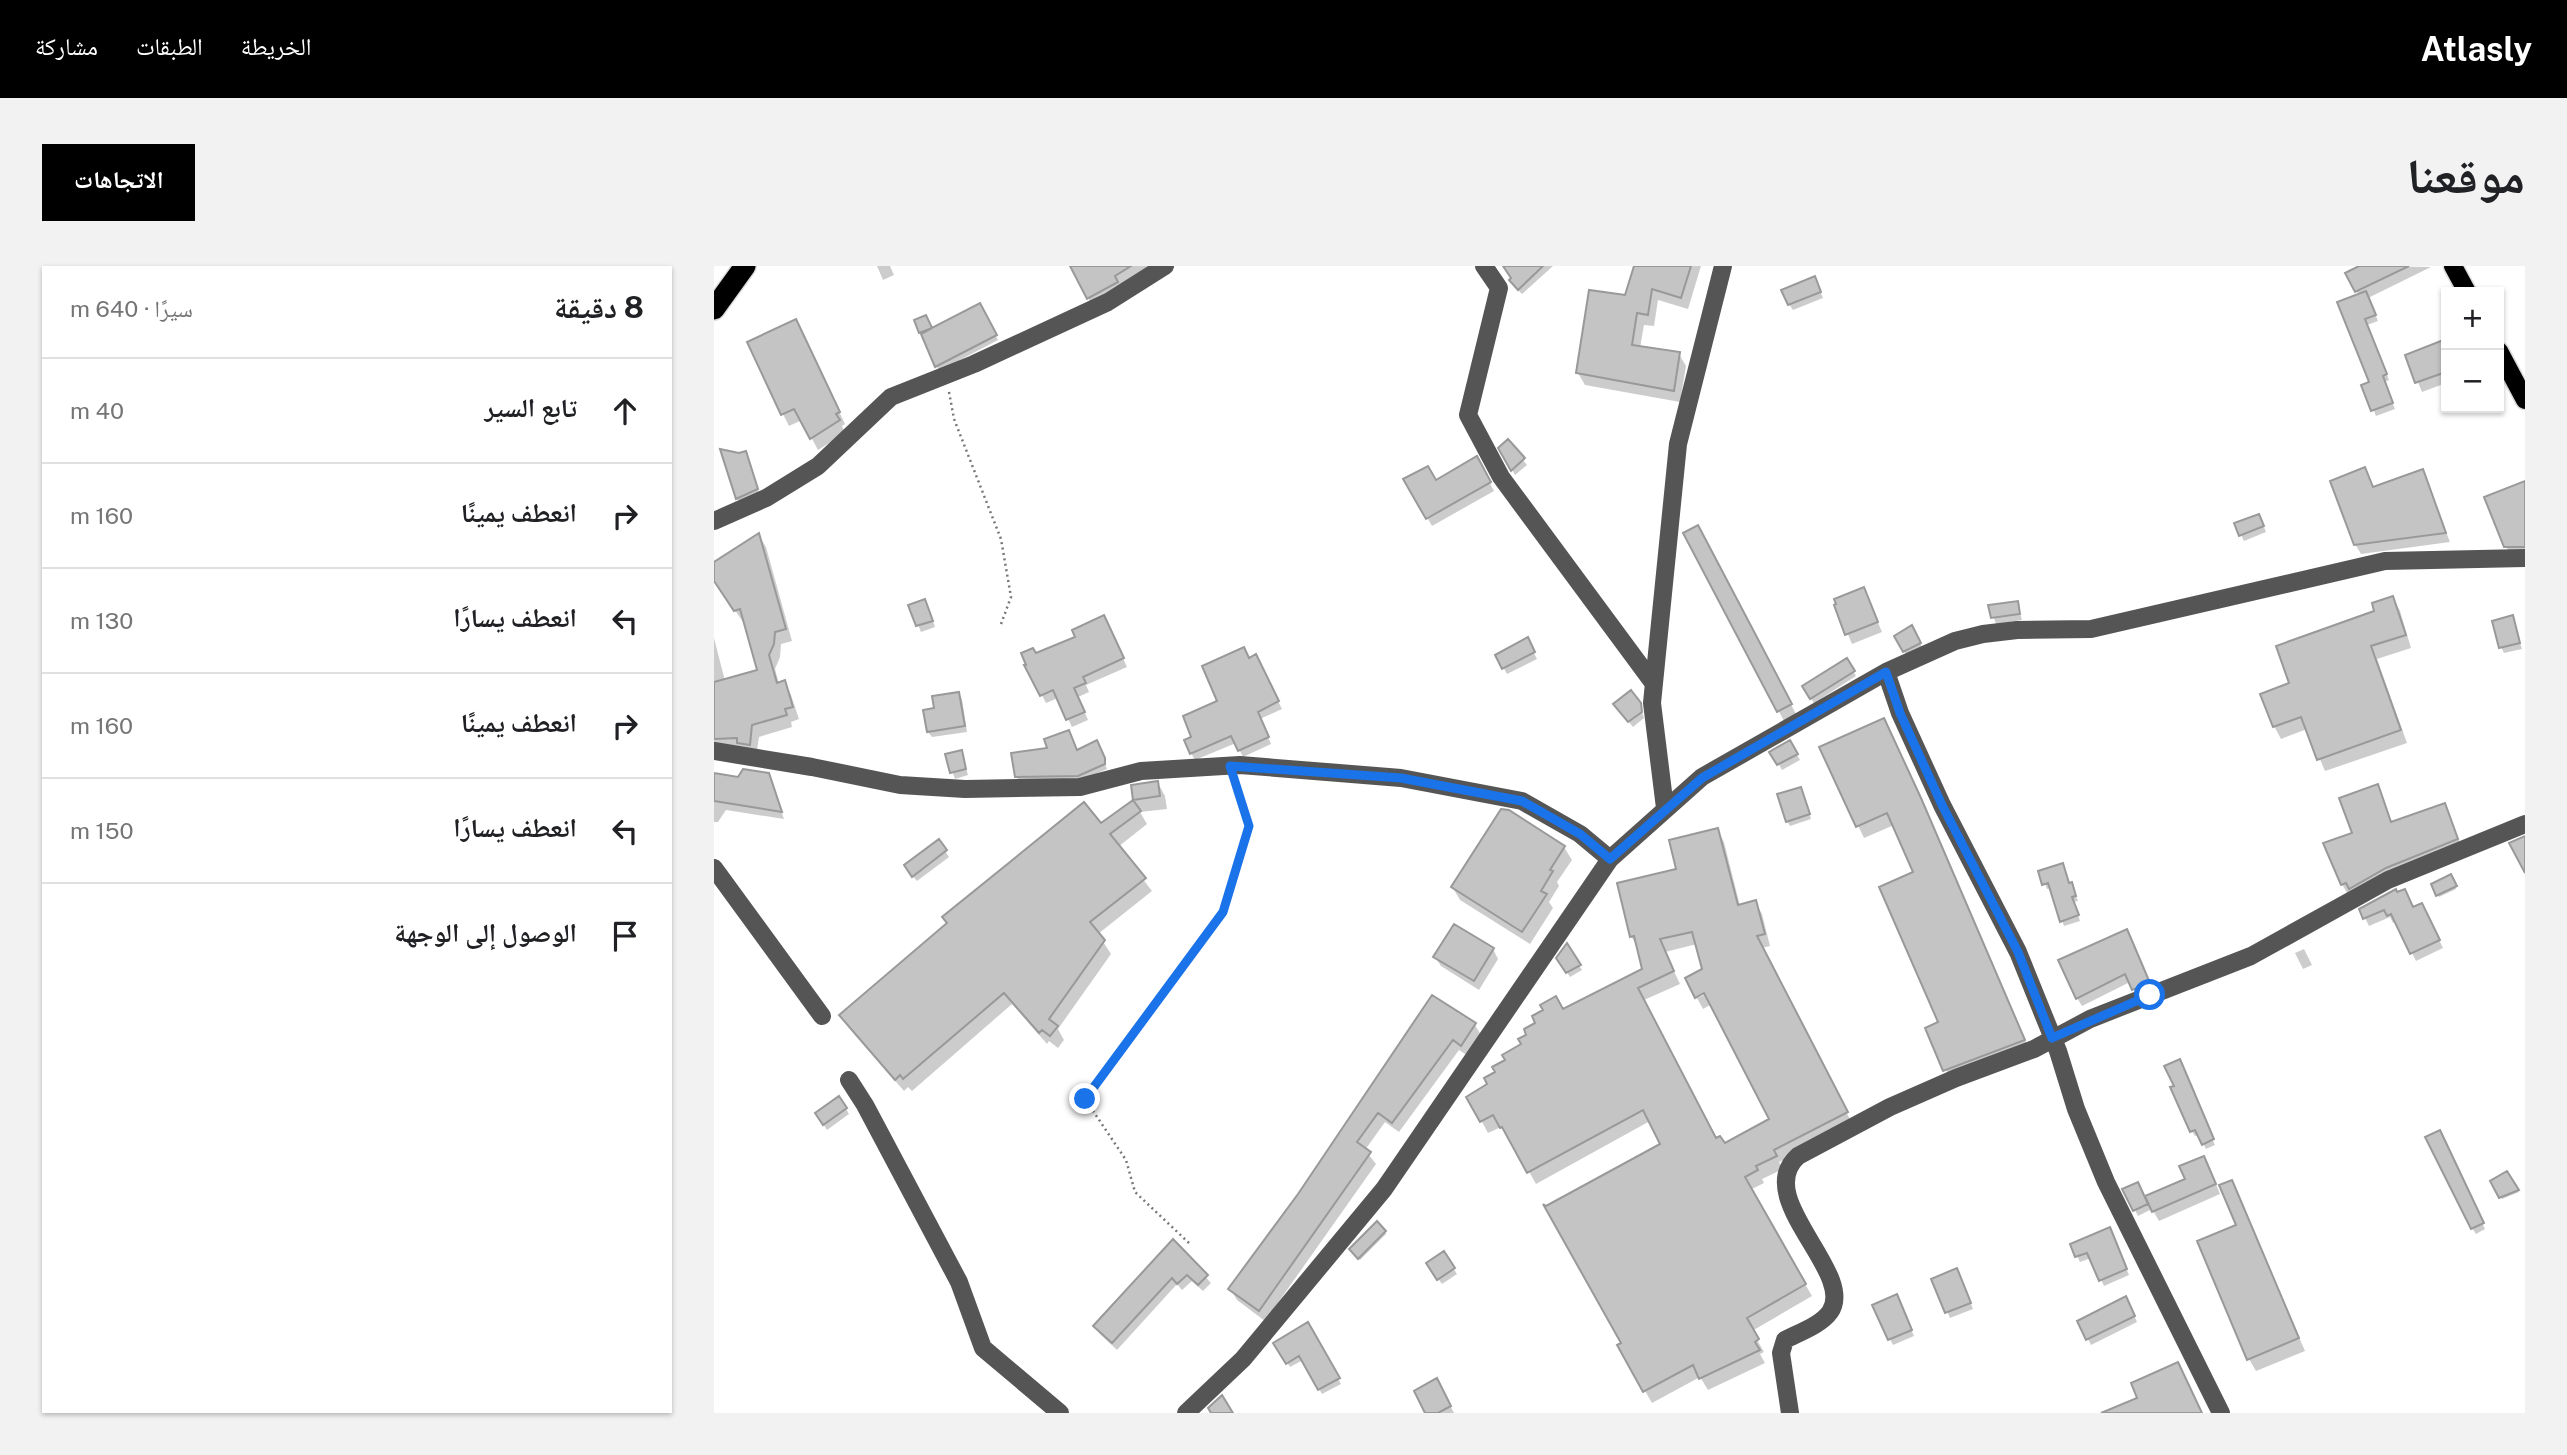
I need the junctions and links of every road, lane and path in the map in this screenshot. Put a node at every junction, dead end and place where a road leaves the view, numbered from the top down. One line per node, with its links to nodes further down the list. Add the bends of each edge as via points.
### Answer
1 (745, 266): 7 (highway)
2 (1165, 266): 9 (street, via 1108,302)
3 (1483, 266): 15 (street, via 1499,288 1468,415 1501,477)
4 (1723, 266): 15 (street, via 1678,444)
5 (2453, 266): 6 (main road)
6 (2464, 287)
7 (714, 309)
8 (2504, 360): 10 (main road)
9 (946, 374): 11 (street, via 891,397 818,466 766,498); 13 (path, via 954,419 1001,539 1011,597)
10 (2525, 400)
11 (714, 521)
12 (2525, 558): 14 (street, via 2385,561 2091,629 1983,634)
13 (1001, 624)
14 (1886, 672): 18 (street, via 1702,778); 23 (street, via 1942,805 2018,952)
15 (1654, 684): 18 (street, via 1652,703)
16 (714, 751): 17 (street, via 900,785 965,789 1080,787 1141,771)
17 (1230, 766): 20 (street, via 1401,778 1522,801 1580,834); 25 (path, via 1249,826 1223,912 1085,1099 1126,1160 1135,1192)
18 (1665, 808): 20 (street)
19 (2525, 824): 23 (street, via 2388,880 2251,956)
20 (1610, 859): 27 (street, via 1384,1189 1243,1359)
21 (714, 868): 22 (street)
22 (822, 1016)
23 (2052, 1038): 28 (street, via 1890,1107 1830,1137 1790,1164 1784,1188 1828,1275 1834,1300 1822,1319 1785,1340 1781,1353); 29 (street, via 2106,1182)
24 (849, 1080): 26 (street, via 960,1283 983,1348)
25 (1189, 1243)
26 (1060, 1413)
27 (1186, 1413)
28 (1790, 1413)
29 (2221, 1413)

